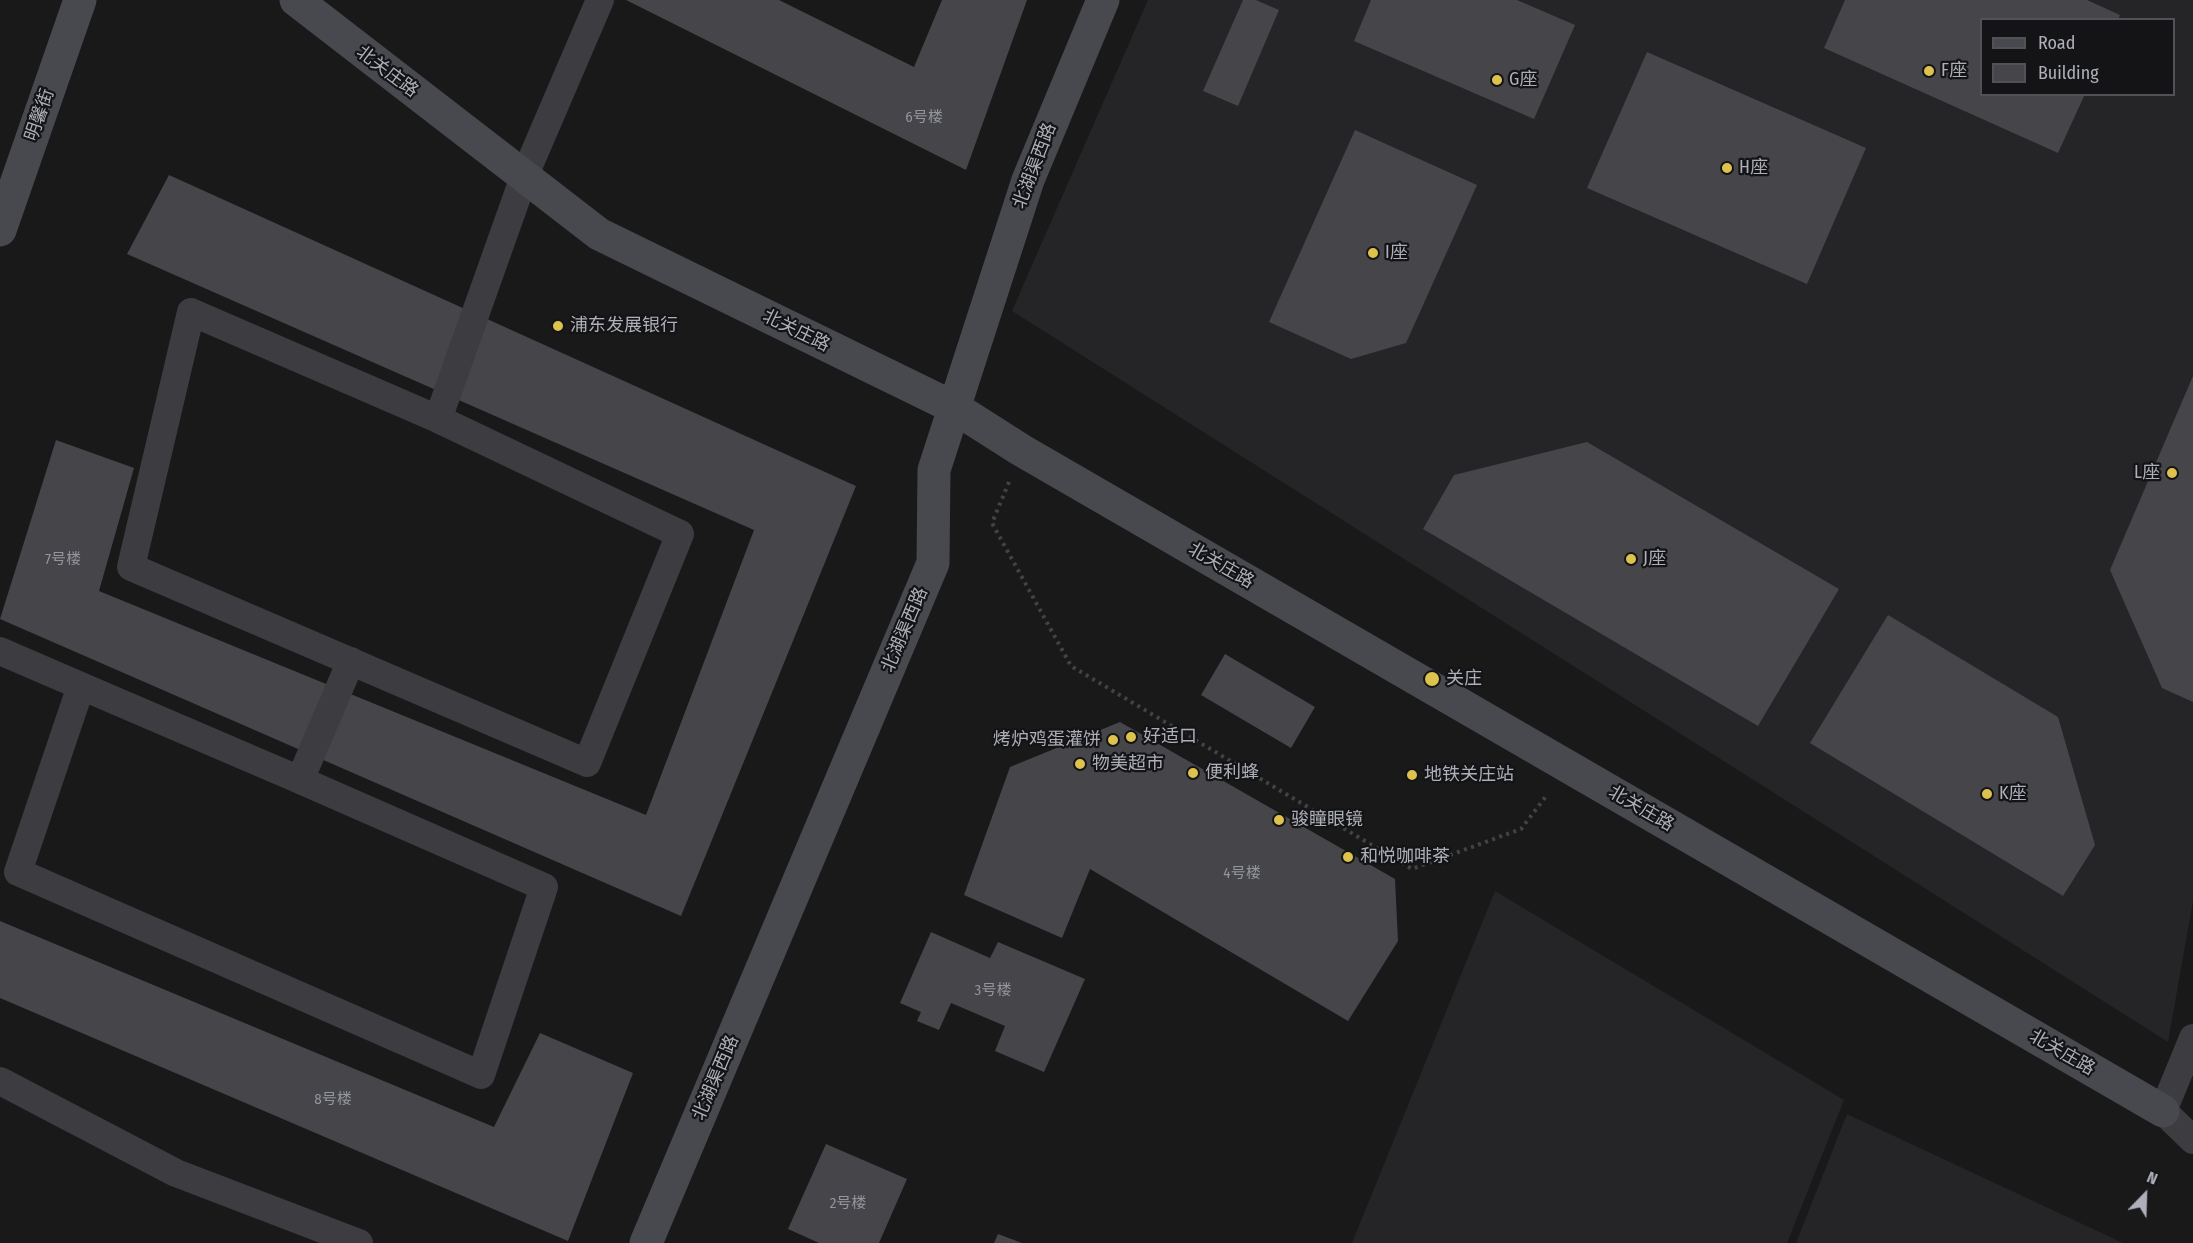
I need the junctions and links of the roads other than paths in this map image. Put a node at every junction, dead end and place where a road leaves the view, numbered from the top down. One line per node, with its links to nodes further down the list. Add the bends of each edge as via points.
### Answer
1 (80, 0): 6 (street, 明馨街)
2 (296, 0): 5 (street, 北关庄路)
3 (600, 0): 5 (street)
4 (1103, 0): 7 (street, 北湖渠西路, via 1028,180)
5 (524, 177): 7 (street, 北关庄路, via 599,234); 8 (street)
6 (0, 230)
7 (955, 408): 15 (street, 北关庄路, via 1021,450); 19 (street, 北湖渠西路, via 934,470 933,563)
8 (438, 419): 10 (street, via 191,312 131,567); 10 (street, via 680,534 587,763)
9 (0, 651): 11 (street)
10 (351, 661): 12 (street)
11 (81, 686): 12 (street); 12 (street, via 18,872 481,1075 544,887)
12 (300, 780)
13 (2193, 1038): 15 (street)
14 (0, 1081): 18 (street, via 176,1173)
15 (2163, 1111): 16 (street); 17 (street)
16 (2193, 1125)
17 (2193, 1140)
18 (359, 1243)
19 (646, 1243)

